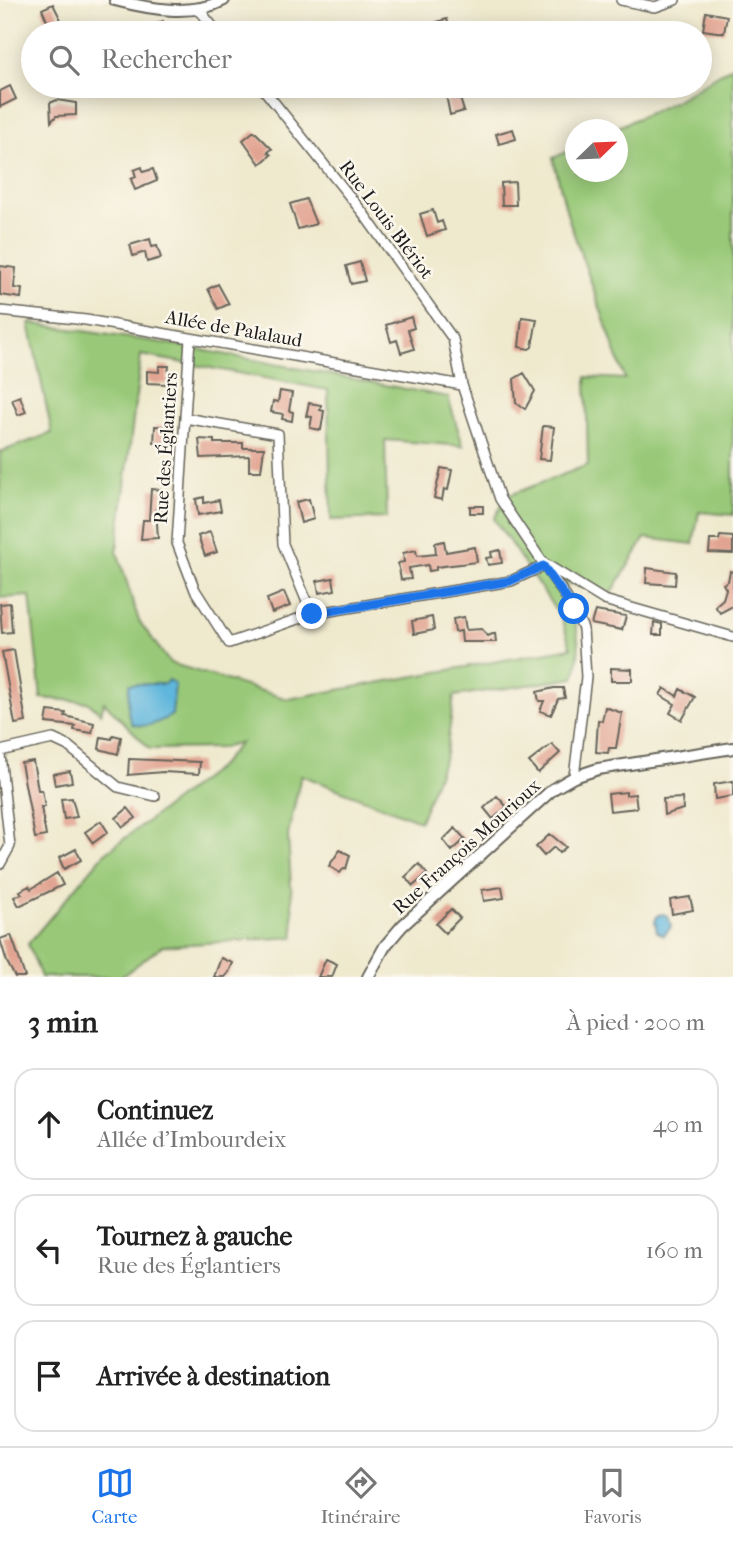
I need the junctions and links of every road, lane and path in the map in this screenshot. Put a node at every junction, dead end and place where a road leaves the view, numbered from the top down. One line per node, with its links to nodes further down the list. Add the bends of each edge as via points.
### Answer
1 (115, 0): 5 (street)
2 (224, 0): 5 (street)
3 (621, 0): 4 (street, via 655,8)
4 (675, 0)
5 (196, 10): 6 (street)
6 (207, 21)
7 (271, 98): 10 (street, Rue Louis Blériot, via 363,213 453,339)
8 (0, 311): 9 (street, Allée de Palalaud)
9 (190, 338): 10 (street, Allée de Palalaud); 11 (street, Rue des Églantiers)
10 (461, 385): 12 (street, Rue Louis Blériot, via 500,499)
11 (185, 418): 13 (street, via 278,434 283,544); 13 (street, Rue des Églantiers, via 177,543 195,590 229,643)
12 (540, 563): 13 (street, Rue des Églantiers, via 510,581); 14 (street, via 604,600); 17 (street, Rue Louis Blériot, via 583,629 586,677)
13 (312, 614)
14 (733, 637)
15 (733, 748): 17 (street, Rue François Mourioux, via 598,769)
16 (0, 753): 18 (street, via 53,739 118,787); 19 (street, via 10,846)
17 (574, 777): 20 (street, Rue François Mourioux, via 553,789 402,926)
18 (155, 796)
19 (0, 864)
20 (368, 977)

